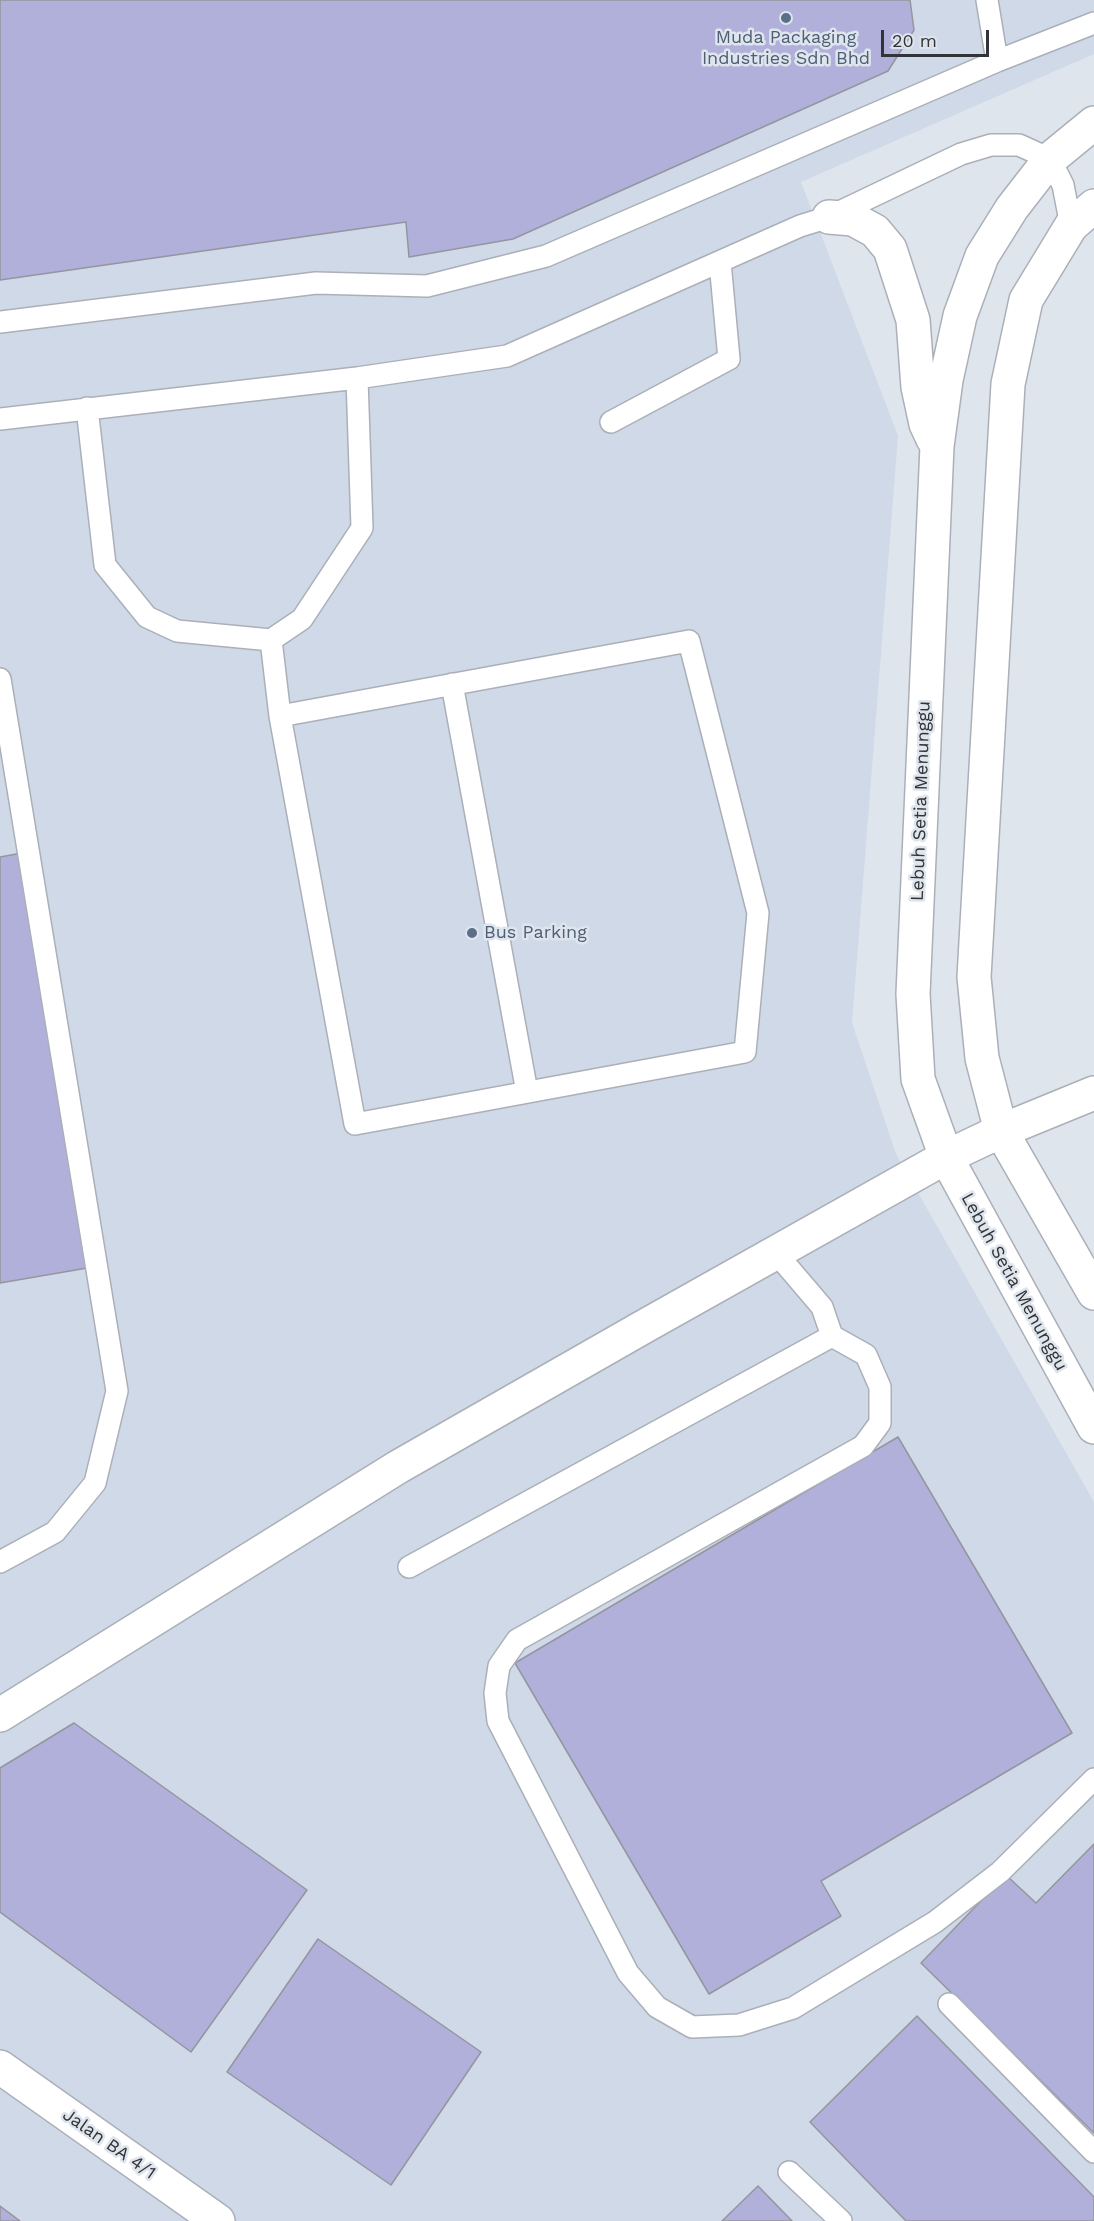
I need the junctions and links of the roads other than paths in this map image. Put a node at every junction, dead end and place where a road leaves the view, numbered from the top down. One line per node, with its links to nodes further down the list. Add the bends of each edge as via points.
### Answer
1 (987, 0): 3 (lane)
2 (1094, 23): 3 (lane)
3 (997, 61): 9 (lane, via 535,259 428,286 316,283)
4 (1094, 123): 5 (street, Lebuh Setia Menunggu)
5 (1050, 159): 6 (lane); 7 (lane, via 1019,145 991,145 960,154); 14 (street, Lebuh Setia Menunggu, via 982,256 960,316)
6 (1083, 216): 21 (street, via 1026,300 1008,384 974,977 982,1058)
7 (829, 217): 8 (lane); 14 (street, via 861,223 875,231 890,249 913,320 918,387 926,424)
8 (720, 262): 10 (lane, via 507,356); 13 (lane, via 729,359)
9 (0, 322)
10 (357, 378): 11 (lane); 15 (lane, via 362,528 302,619)
11 (87, 408): 12 (lane); 15 (lane, via 105,565 147,617 177,631)
12 (0, 420)
13 (611, 422)
14 (937, 446): 22 (street, Lebuh Setia Menunggu, via 913,994 918,1079)
15 (271, 640): 18 (lane)
16 (0, 679): 27 (lane, via 117,1391 95,1483 55,1532)
17 (452, 684): 18 (lane); 19 (lane); 19 (lane, via 689,640 758,913 745,1052)
18 (280, 716): 19 (lane, via 355,1124)
19 (527, 1092)
20 (1094, 1093): 21 (street)
21 (1001, 1131): 22 (street); 24 (street)
22 (946, 1156): 23 (street); 26 (street, Lebuh Setia Menunggu)
23 (776, 1253): 25 (lane, via 822,1307); 29 (street, via 398,1467)
24 (1094, 1293)
25 (832, 1336): 28 (lane); 30 (lane, via 866,1355 880,1387 880,1423 863,1446 517,1640 498,1666 498,1721 628,1973 657,2007 692,2027 739,2025 793,2008 935,1922 1000,1872)
26 (1094, 1427)
27 (0, 1562)
28 (409, 1567)
29 (0, 1715)
30 (1094, 1779)
31 (949, 2004): 33 (lane)
32 (0, 2067): 35 (street, Jalan BA 4/1)
33 (1094, 2152)
34 (789, 2172): 36 (lane)
35 (218, 2221)
36 (841, 2221)

